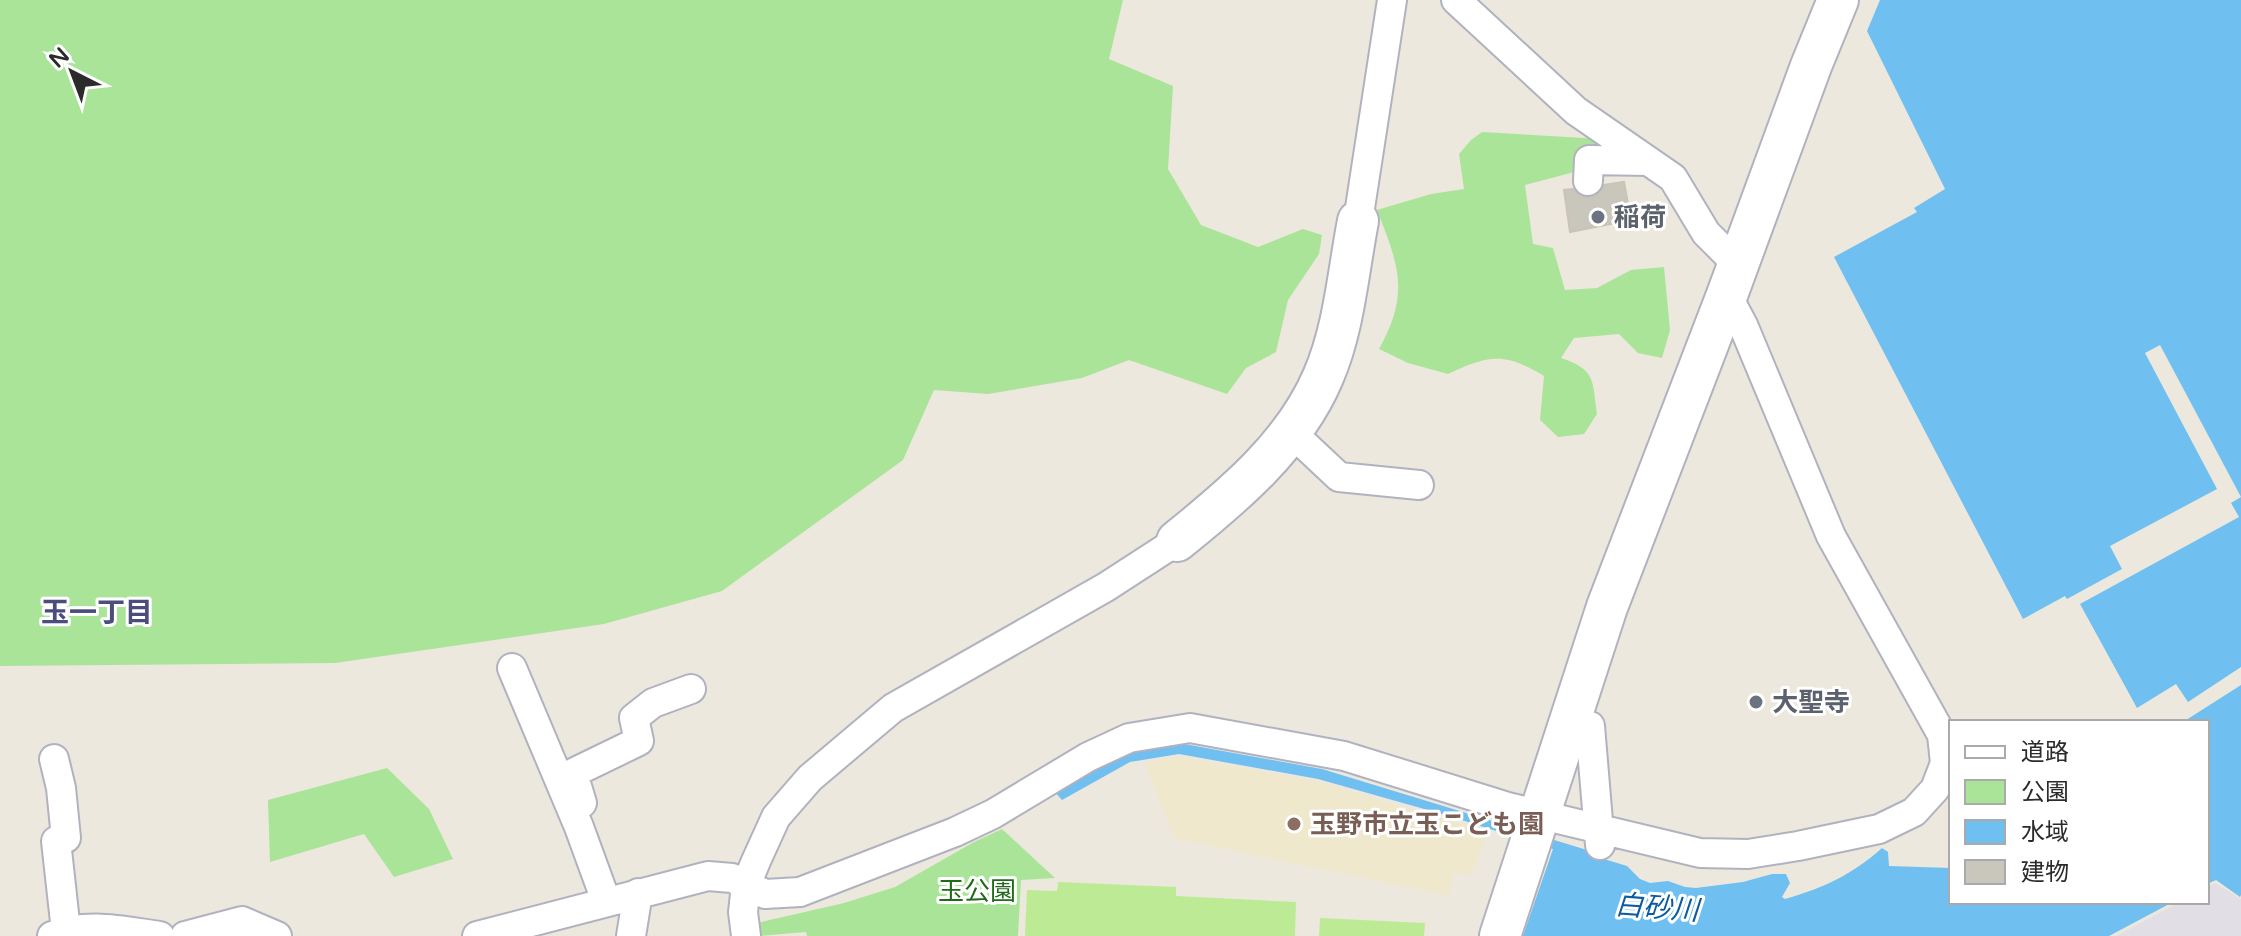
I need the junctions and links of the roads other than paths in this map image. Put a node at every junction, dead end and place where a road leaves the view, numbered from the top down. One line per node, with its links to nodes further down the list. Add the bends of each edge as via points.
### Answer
1 (1392, 0): 6 (street)
2 (1456, 0): 4 (street, via 1576,111)
3 (1838, 0): 7 (street)
4 (1648, 161): 5 (street, via 1589,160); 7 (street, via 1673,178)
5 (1588, 181)
6 (1358, 221): 8 (street, via 1337,334 1323,376)
7 (1732, 280): 13 (street); 17 (street, via 1743,325 1831,536 1942,735 1945,763 1935,789 1914,812 1879,829 1748,854 1700,853)
8 (1290, 431): 9 (street, via 1339,477); 10 (street, via 1229,500)
9 (1419, 485)
10 (1177, 541): 18 (street, via 893,708 810,778 776,817)
11 (512, 668): 15 (street)
12 (691, 689): 15 (street, via 653,703 634,718 639,741 573,773 584,808)
13 (1569, 719): 16 (street); 17 (street, via 1590,726)
14 (54, 759): 22 (street, via 66,838 56,841)
15 (573, 813): 20 (street)
16 (1534, 831): 17 (street); 18 (street, via 1344,756 1190,728 1129,738 955,832 800,892 765,894); 29 (street)
17 (1600, 838)
18 (746, 885): 19 (street, via 708,876); 28 (street)
19 (638, 893): 20 (street); 27 (street)
20 (606, 901): 26 (street)
21 (100, 932): 22 (street); 23 (street)
22 (59, 933)
23 (160, 936)
24 (185, 936): 25 (street, via 242,921)
25 (277, 936)
26 (477, 936)
27 (631, 936)
28 (746, 936)
29 (1500, 936)

